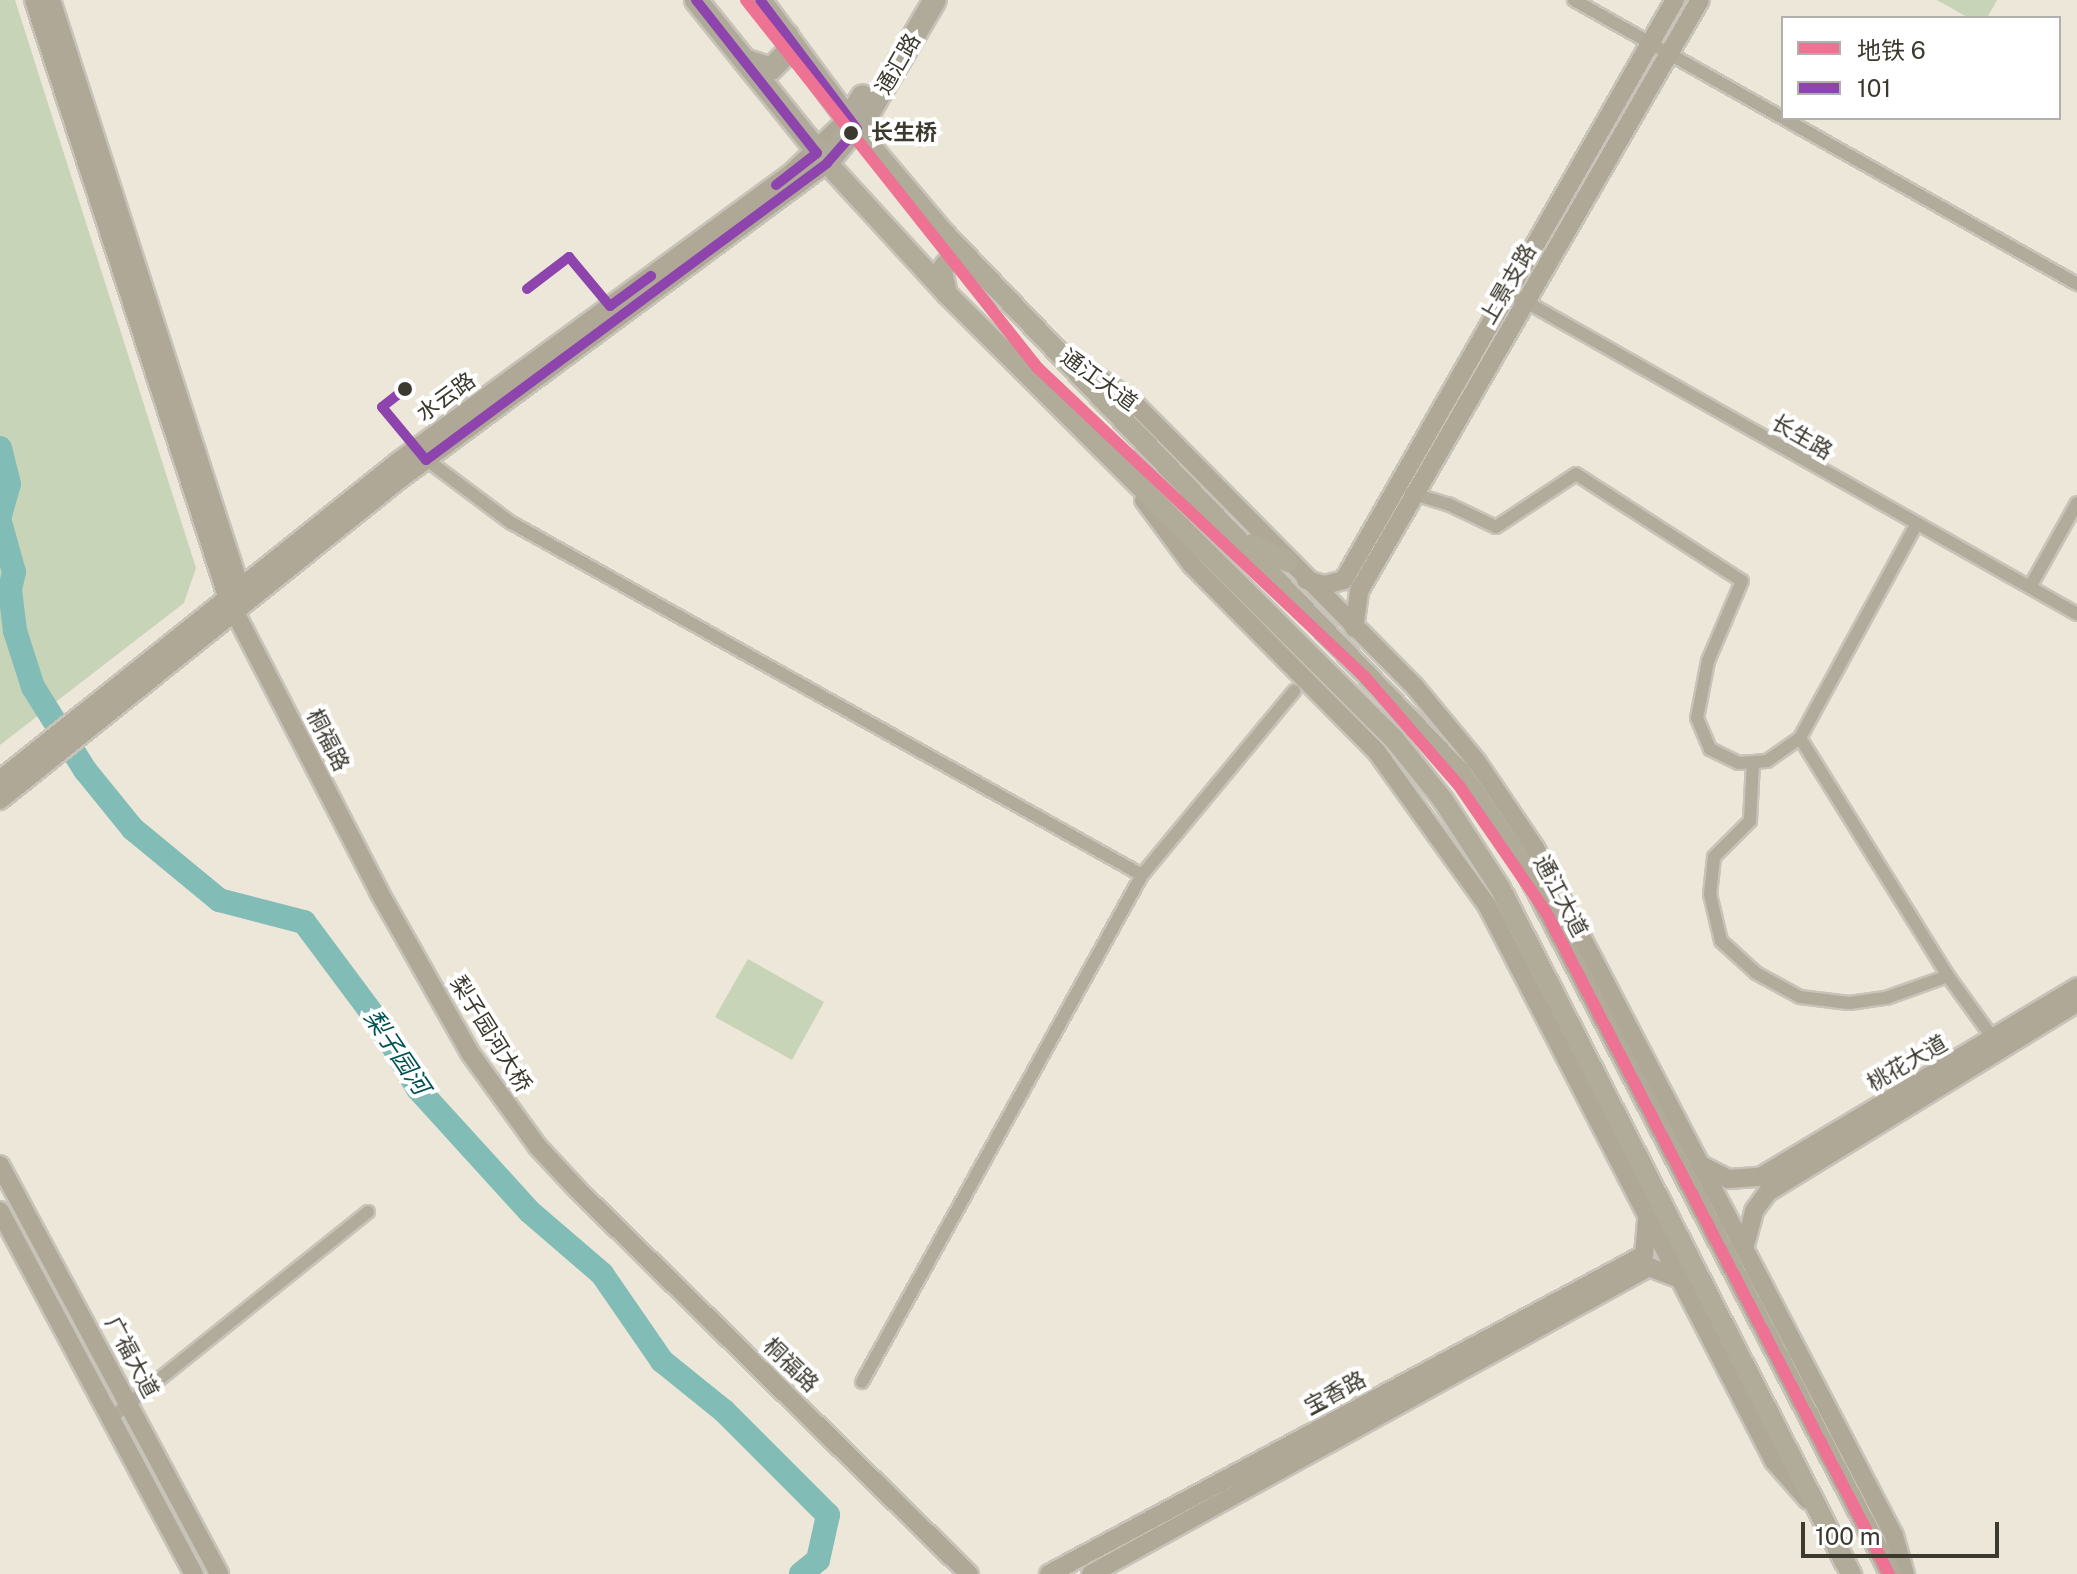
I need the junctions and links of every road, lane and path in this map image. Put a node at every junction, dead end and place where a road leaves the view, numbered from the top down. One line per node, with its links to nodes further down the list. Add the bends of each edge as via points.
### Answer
1 (34, 0): 34 (street)
2 (51, 0): 34 (street)
3 (696, 0): 13 (highway, 通江大道)
4 (760, 0): 10 (highway, 通江大道)
5 (920, 0): 16 (highway, 通汇路)
6 (935, 0): 16 (highway, 通汇路)
7 (1574, 0): 11 (street)
8 (1675, 0): 11 (street, 上景支路)
9 (1700, 0): 12 (street, 上景支路)
10 (787, 35): 13 (highway, via 789,51 771,69); 16 (highway, 通江大道)
11 (1650, 43): 12 (street); 20 (street, 上景支路)
12 (1669, 54): 14 (street); 22 (street, 上景支路)
13 (743, 60): 17 (highway, 通江大道)
14 (1781, 117)
15 (1786, 120): 19 (street)
16 (852, 124): 17 (highway, 通汇路); 18 (main road, 通江大道)
17 (822, 158): 21 (main road, 通江大道); 24 (street, 水云路)
18 (972, 263): 21 (main road, via 953,259 946,264 942,270); 23 (main road, 通江大道)
19 (2077, 284)
20 (1509, 292): 22 (street, 长生路); 26 (street, 上景支路)
21 (947, 294): 25 (main road, 通江大道)
22 (1526, 302): 26 (street, 上景支路); 28 (street, 长生路)
23 (1047, 342): 29 (main road, 通江大道); 30 (street, 通江大道, via 1131,400)
24 (420, 455): 34 (street, 水云路); 45 (street, via 510,522)
25 (1122, 468): 37 (street, 通江大道, via 1192,565); 64 (main road, 通江大道, via 1394,739 1443,800 1500,888)
26 (1406, 492): 32 (street, 上景支路); 41 (street, via 1496,527 1576,474 1742,581 1708,661 1697,718 1710,749 1739,763)
27 (2077, 503): 33 (street)
28 (1916, 525): 33 (street, 长生路); 40 (street)
29 (1239, 538): 30 (main road); 71 (main road, 通江大道, via 1443,752 1522,862)
30 (1288, 562): 31 (street, 通江大道)
31 (1306, 580): 32 (street); 36 (street, 通江大道)
32 (1352, 586): 36 (street)
33 (2030, 587): 35 (street, 长生路)
34 (235, 599): 42 (street, 水云路); 46 (street, 桐福路)
35 (2077, 614)
36 (1354, 628): 52 (street, 通江大道, via 1415,687 1477,762 1535,848)
37 (1282, 658): 38 (street); 39 (street, 通江大道)
38 (1294, 691): 39 (street); 45 (street)
39 (1319, 697): 57 (street, 通江大道, via 1377,752 1487,905)
40 (1800, 738): 41 (street, via 1767,761); 47 (street)
41 (1753, 762): 47 (street, via 1750,821 1714,857 1710,894 1721,941 1756,973 1800,997 1849,1003 1886,998)
42 (23, 771): 43 (street, 水云路); 44 (street, 水云路)
43 (0, 780)
44 (0, 800)
45 (1142, 875): 61 (street)
46 (379, 892): 54 (street, 梨子园河大桥, via 493,1088)
47 (1948, 976): 50 (street)
48 (2077, 987): 50 (street, 桃花大道)
49 (2077, 1003): 50 (street, 桃花大道)
50 (1997, 1045): 53 (street, 桃花大道)
51 (0, 1165): 62 (street, 广福大道)
52 (1703, 1166): 53 (street, via 1728,1179); 58 (street, 通江大道)
53 (1764, 1184): 58 (street)
54 (578, 1190): 67 (street, 桐福路)
55 (0, 1211): 63 (street, 广福大道)
56 (368, 1212): 62 (street)
57 (1647, 1213): 59 (street); 60 (street, 通江大道)
58 (1744, 1249): 72 (street, 通江大道, via 1894,1536)
59 (1646, 1261): 60 (street); 68 (street, 宝香路); 69 (street, 宝香路)
60 (1681, 1279): 64 (street, 通江大道, via 1774,1461)
61 (862, 1382)
62 (130, 1403): 63 (street); 66 (street, 广福大道)
63 (112, 1417): 65 (street, 广福大道)
64 (1829, 1524): 70 (main road, 通江大道)
65 (194, 1574)
66 (219, 1574)
67 (969, 1574)
68 (1049, 1574)
69 (1091, 1574)
70 (1851, 1574)
71 (1891, 1574)
72 (1905, 1574)

